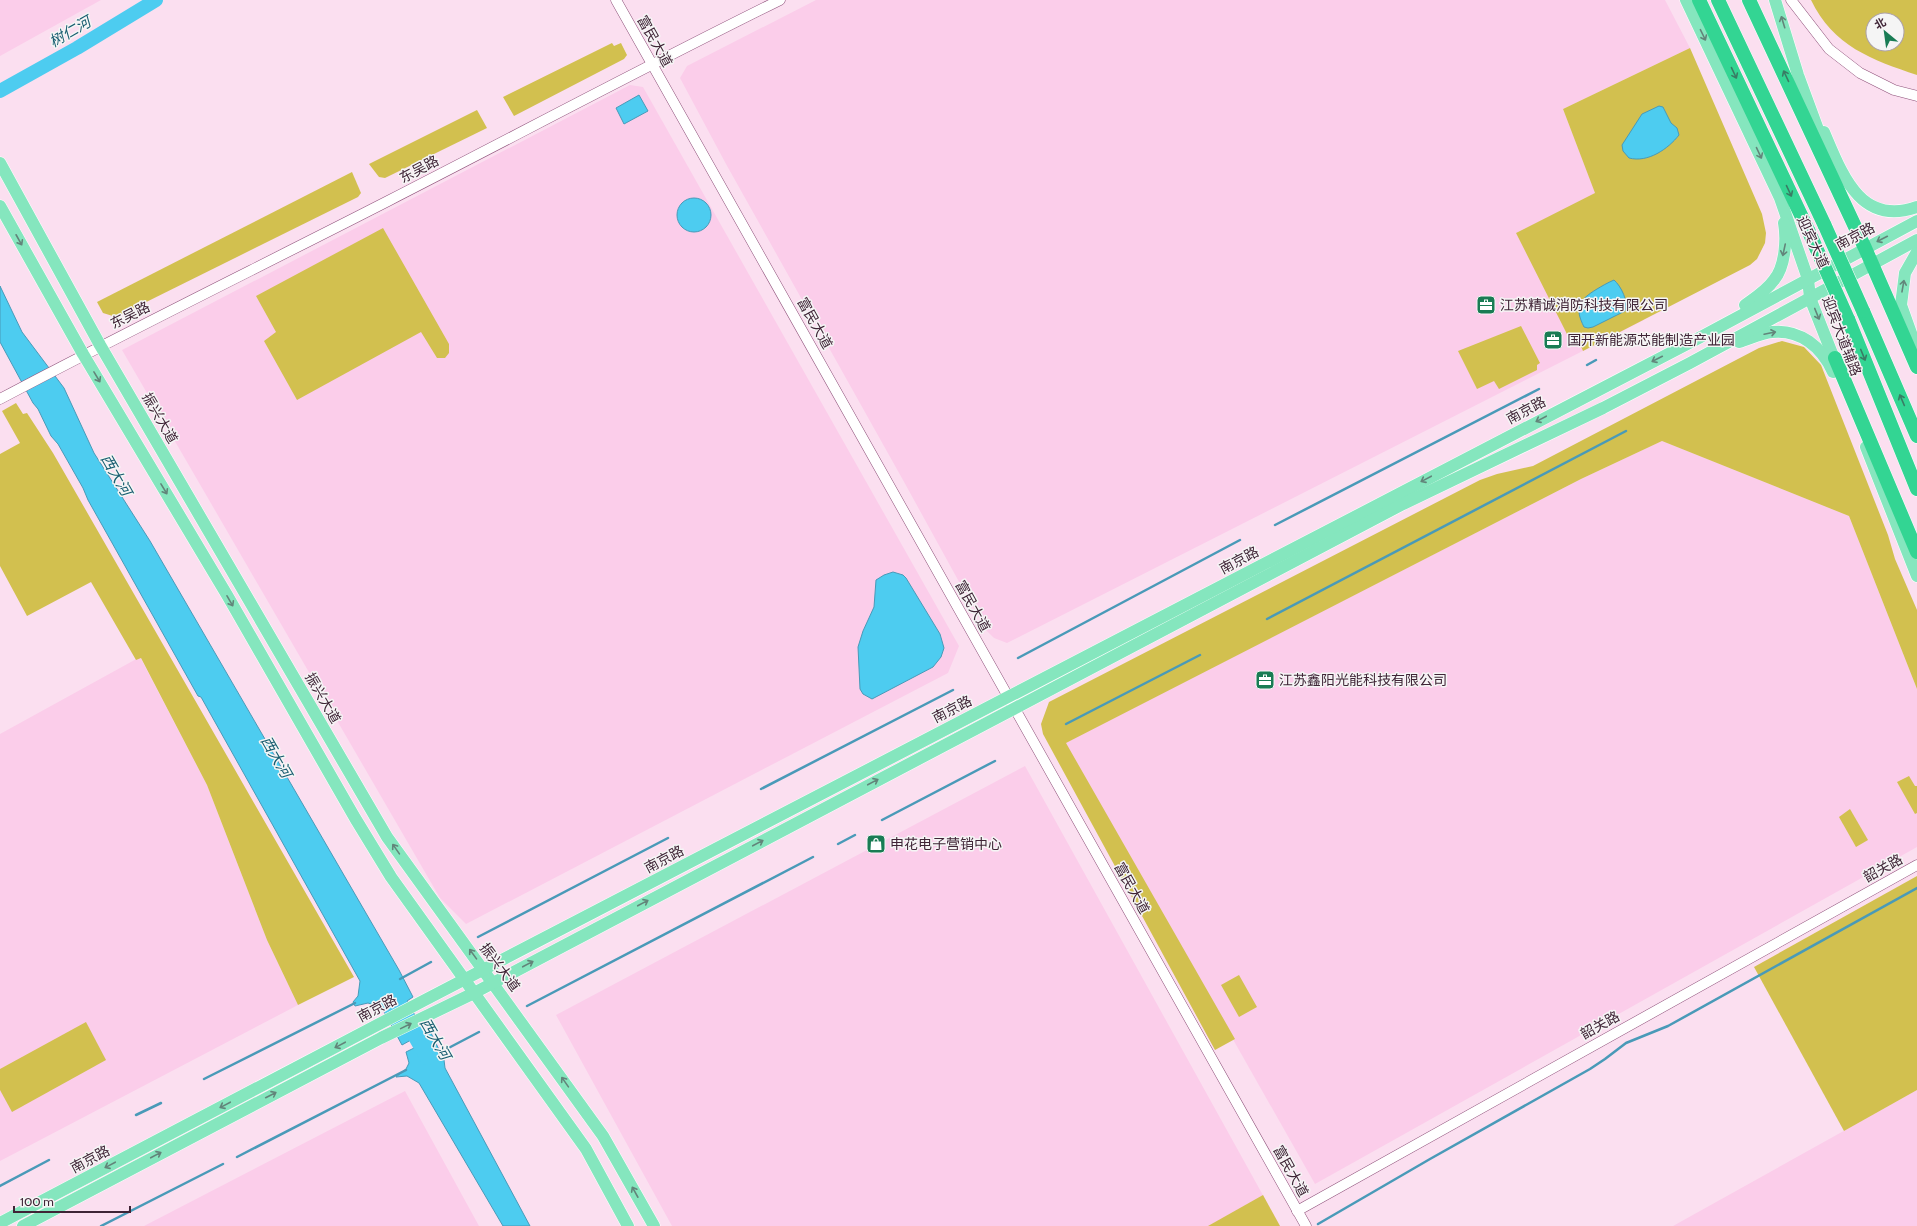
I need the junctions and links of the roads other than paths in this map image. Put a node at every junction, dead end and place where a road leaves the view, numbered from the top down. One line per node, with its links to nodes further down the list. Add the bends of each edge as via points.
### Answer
1 (616, 0): 10 (street, 富民大道)
2 (780, 0): 10 (street, 东吴路)
3 (1686, 0): 13 (main road, 迎宾大道辅路, one-way to 13)
4 (1699, 0): 33 (highway, 迎宾大道, one-way to 33, bridge, via 1848,319)
5 (1718, 0): 32 (highway, 迎宾大道, one-way to 5, bridge, via 1864,310)
6 (1749, 0): 18 (highway, one-way to 6)
7 (1776, 0): 9 (main road, one-way to 7)
8 (1791, 0): 11 (street, via 1828,49 1860,73 1894,90)
9 (1790, 45): 15 (main road, via 1809,97 1843,175 1852,189 1862,200 1878,209 1902,212); 18 (main road, via 1816,125)
10 (651, 63): 24 (street, 东吴路, via 390,200); 36 (street, 富民大道)
11 (1917, 96)
12 (0, 163): 24 (main road, 振兴大道)
13 (1780, 198): 21 (main road, 迎宾大道辅路); 23 (main road, one-way to 23, via 1786,230 1785,246 1775,279 1763,293)
14 (0, 206): 26 (main road, one-way to 26)
15 (1917, 207)
16 (1917, 221): 18 (main road, 南京路, one-way to 18)
17 (1917, 240): 20 (main road, 南京路)
18 (1866, 247): 20 (highway); 21 (main road, 南京路)
19 (1917, 252): 25 (main road, one-way to 19, via 1901,305 1905,273)
20 (1873, 263): 22 (main road, 南京路); 25 (main road); 28 (highway)
21 (1808, 279): 22 (main road, 迎宾大道辅路); 23 (main road, 南京路)
22 (1810, 298): 27 (main road, 迎宾大道辅路, one-way to 27); 30 (main road, 南京路)
23 (1697, 339): 36 (main road, 南京路, one-way to 36)
24 (100, 345): 26 (street, 东吴路); 39 (main road, 振兴大道, one-way to 24, via 387,837)
25 (1917, 351)
26 (83, 354): 29 (street, 东吴路); 40 (main road, one-way to 40, via 227,595 354,818 391,877)
27 (1835, 358): 31 (main road, 迎宾大道辅路); 34 (highway)
28 (1917, 367)
29 (0, 399)
30 (1619, 400): 31 (main road, one-way to 31, via 1740,342 1770,332 1785,331 1801,336 1815,345 1829,362); 37 (main road, 南京路, via 1403,504)
31 (1857, 422): 35 (main road, 迎宾大道辅路)
32 (1917, 436)
33 (1917, 489)
34 (1917, 552)
35 (1917, 576)
36 (1008, 697): 37 (street, 富民大道); 39 (main road, 南京路)
37 (1014, 708): 41 (main road, 南京路, one-way to 37); 43 (street, 富民大道)
38 (1917, 865): 43 (street, 韶关路)
39 (484, 970): 40 (main road, 南京路); 41 (main road, 振兴大道)
40 (465, 979): 42 (main road); 44 (main road, 南京路, one-way to 44)
41 (494, 982): 42 (main road, 南京路); 47 (main road, 振兴大道, one-way to 41, via 603,1136)
42 (474, 993): 45 (main road, 南京路, one-way to 42, via 382,1038); 46 (main road, via 586,1149)
43 (1297, 1211): 48 (street, 富民大道)
44 (0, 1223)
45 (22, 1226)
46 (628, 1226)
47 (654, 1226)
48 (1306, 1226)

